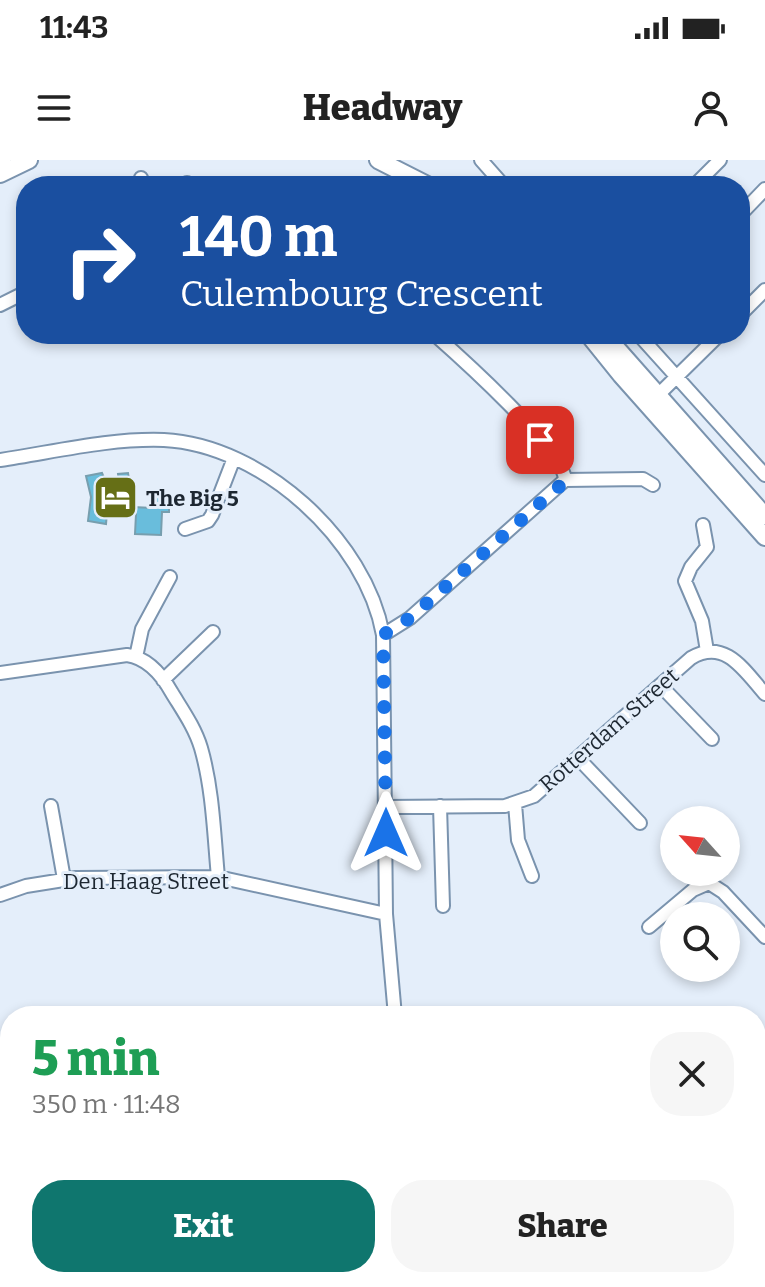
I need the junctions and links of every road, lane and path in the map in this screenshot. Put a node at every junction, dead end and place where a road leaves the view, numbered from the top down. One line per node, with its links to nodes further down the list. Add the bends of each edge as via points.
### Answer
1 (29, 160): 5 (main road)
2 (378, 160): 6 (main road)
3 (481, 160): 7 (street)
4 (720, 160): 8 (street)
5 (0, 174)
6 (409, 176)
7 (495, 176)
8 (704, 176)
9 (765, 189): 10 (street)
10 (750, 205)
11 (765, 290): 12 (street)
12 (750, 305)
13 (445, 344): 23 (street, via 558,460)
14 (598, 344): 19 (main road)
15 (611, 344): 19 (main road)
16 (647, 344): 18 (street)
17 (710, 344): 18 (street)
18 (676, 377): 19 (street); 22 (street)
19 (653, 400): 25 (main road); 28 (main road)
20 (234, 458): 21 (street, via 164,440); 27 (street, via 208,521); 31 (street, via 264,474 334,534 370,589)
21 (0, 460)
22 (765, 475)
23 (565, 480): 24 (street, via 643,479); 31 (street, via 410,618)
24 (653, 485)
25 (765, 516)
26 (703, 525): 32 (street, via 707,547 685,581 702,621)
27 (185, 529)
28 (765, 537)
29 (170, 577): 33 (street, via 142,629)
30 (213, 632): 35 (street)
31 (383, 635): 43 (street)
32 (707, 651): 36 (street, Rotterdam Street); 37 (street, via 728,654)
33 (136, 657): 34 (street); 35 (street)
34 (0, 673)
35 (163, 680): 46 (street, via 201,747)
36 (660, 685): 38 (street); 39 (street, Rotterdam Street)
37 (765, 694)
38 (712, 739)
39 (578, 758): 40 (street, Rotterdam Street, via 534,796); 44 (street)
40 (515, 804): 42 (street, Rotterdam Street); 45 (street, via 518,840)
41 (51, 806): 47 (street)
42 (440, 806): 43 (street, Rotterdam Street); 49 (street)
43 (385, 807): 50 (street)
44 (640, 823)
45 (532, 876)
46 (218, 877): 47 (street, Den Haag Street); 50 (street, Den Haag Street)
47 (64, 879): 48 (street, Den Haag Street)
48 (0, 895)
49 (443, 906)
50 (386, 914): 53 (street)
51 (649, 927): 52 (street, via 709,883)
52 (765, 937)
53 (394, 1006)

